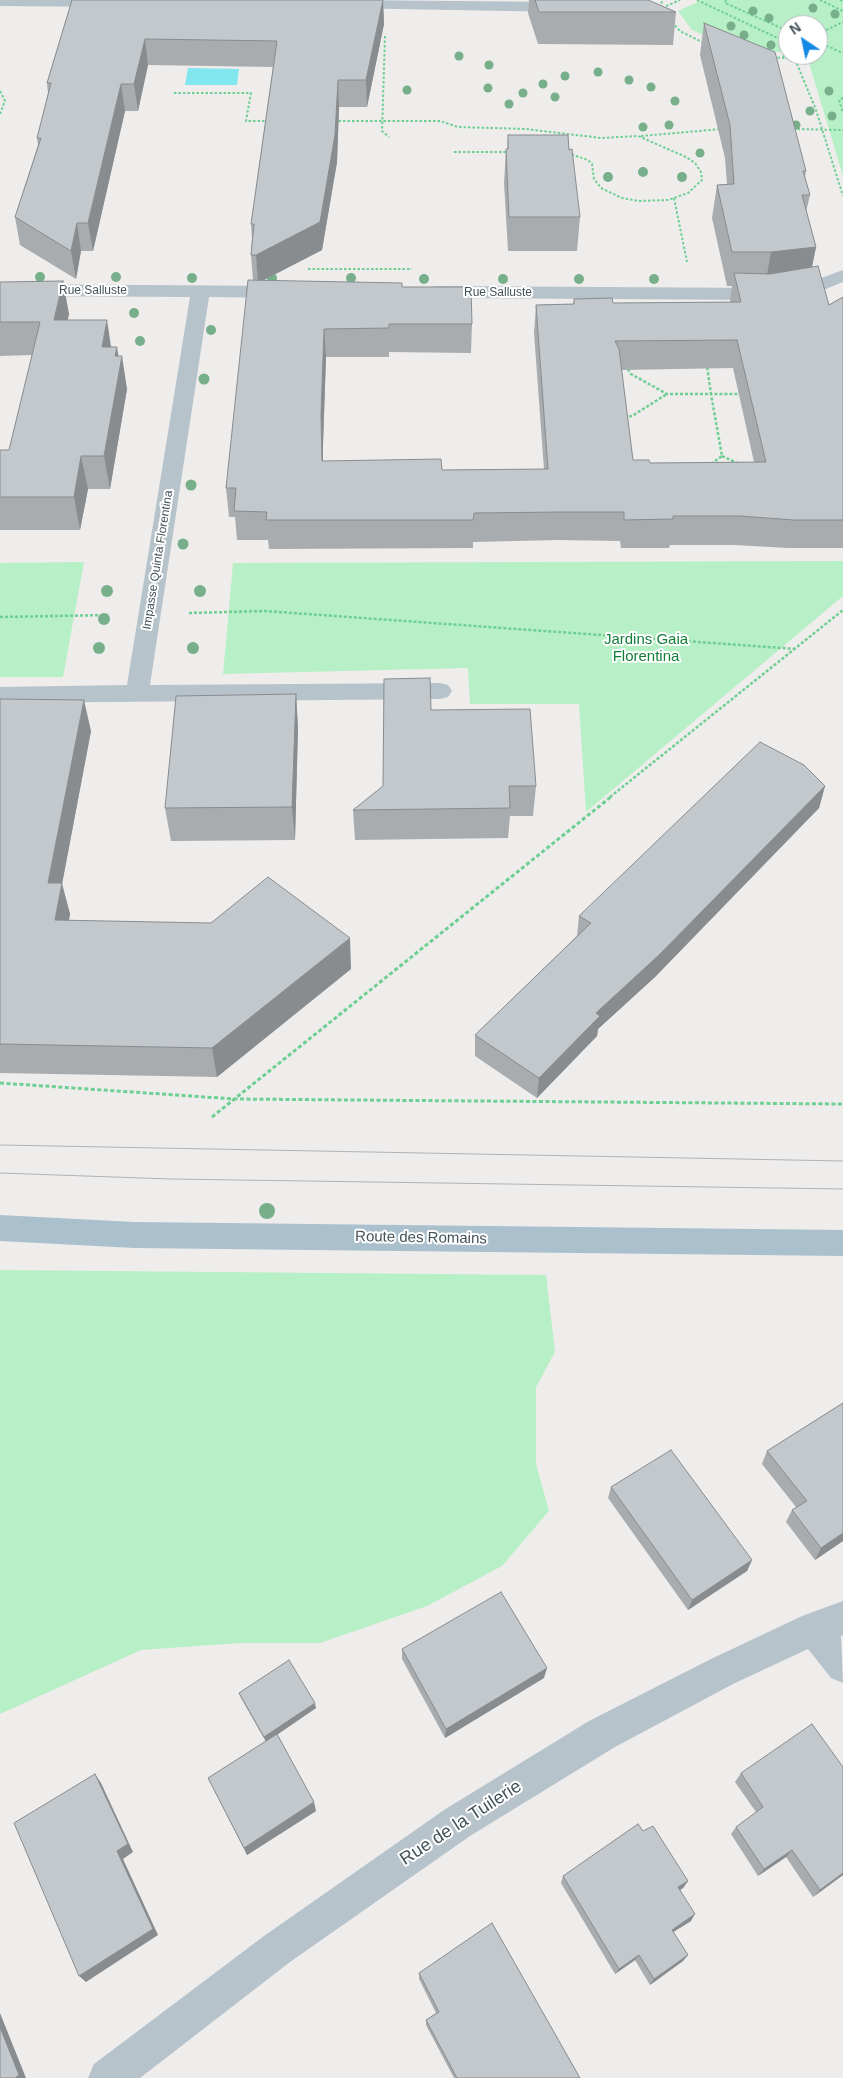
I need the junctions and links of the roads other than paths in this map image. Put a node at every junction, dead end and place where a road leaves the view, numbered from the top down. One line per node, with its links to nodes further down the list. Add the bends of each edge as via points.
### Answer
1 (0, 1): 2 (street)
2 (123, 2)
3 (328, 4): 4 (street)
4 (583, 8)
5 (843, 276): 9 (street, Rue Salluste, via 811,288 786,292)
6 (0, 290): 7 (street, Rue Salluste)
7 (200, 292): 8 (street, Rue Salluste); 11 (street, Impasse Quinta Florentina)
8 (302, 292)
9 (416, 292)
10 (440, 691): 11 (street)
11 (137, 693): 12 (street)
12 (0, 695)
13 (0, 1228): 14 (main road, Route des Romains, via 134,1235)
14 (843, 1243)
15 (829, 1623): 16 (street); 17 (street, Rue de la Tuilerie, via 721,1672 602,1734 457,1823 277,1949)
16 (843, 1666)
17 (108, 2078)

